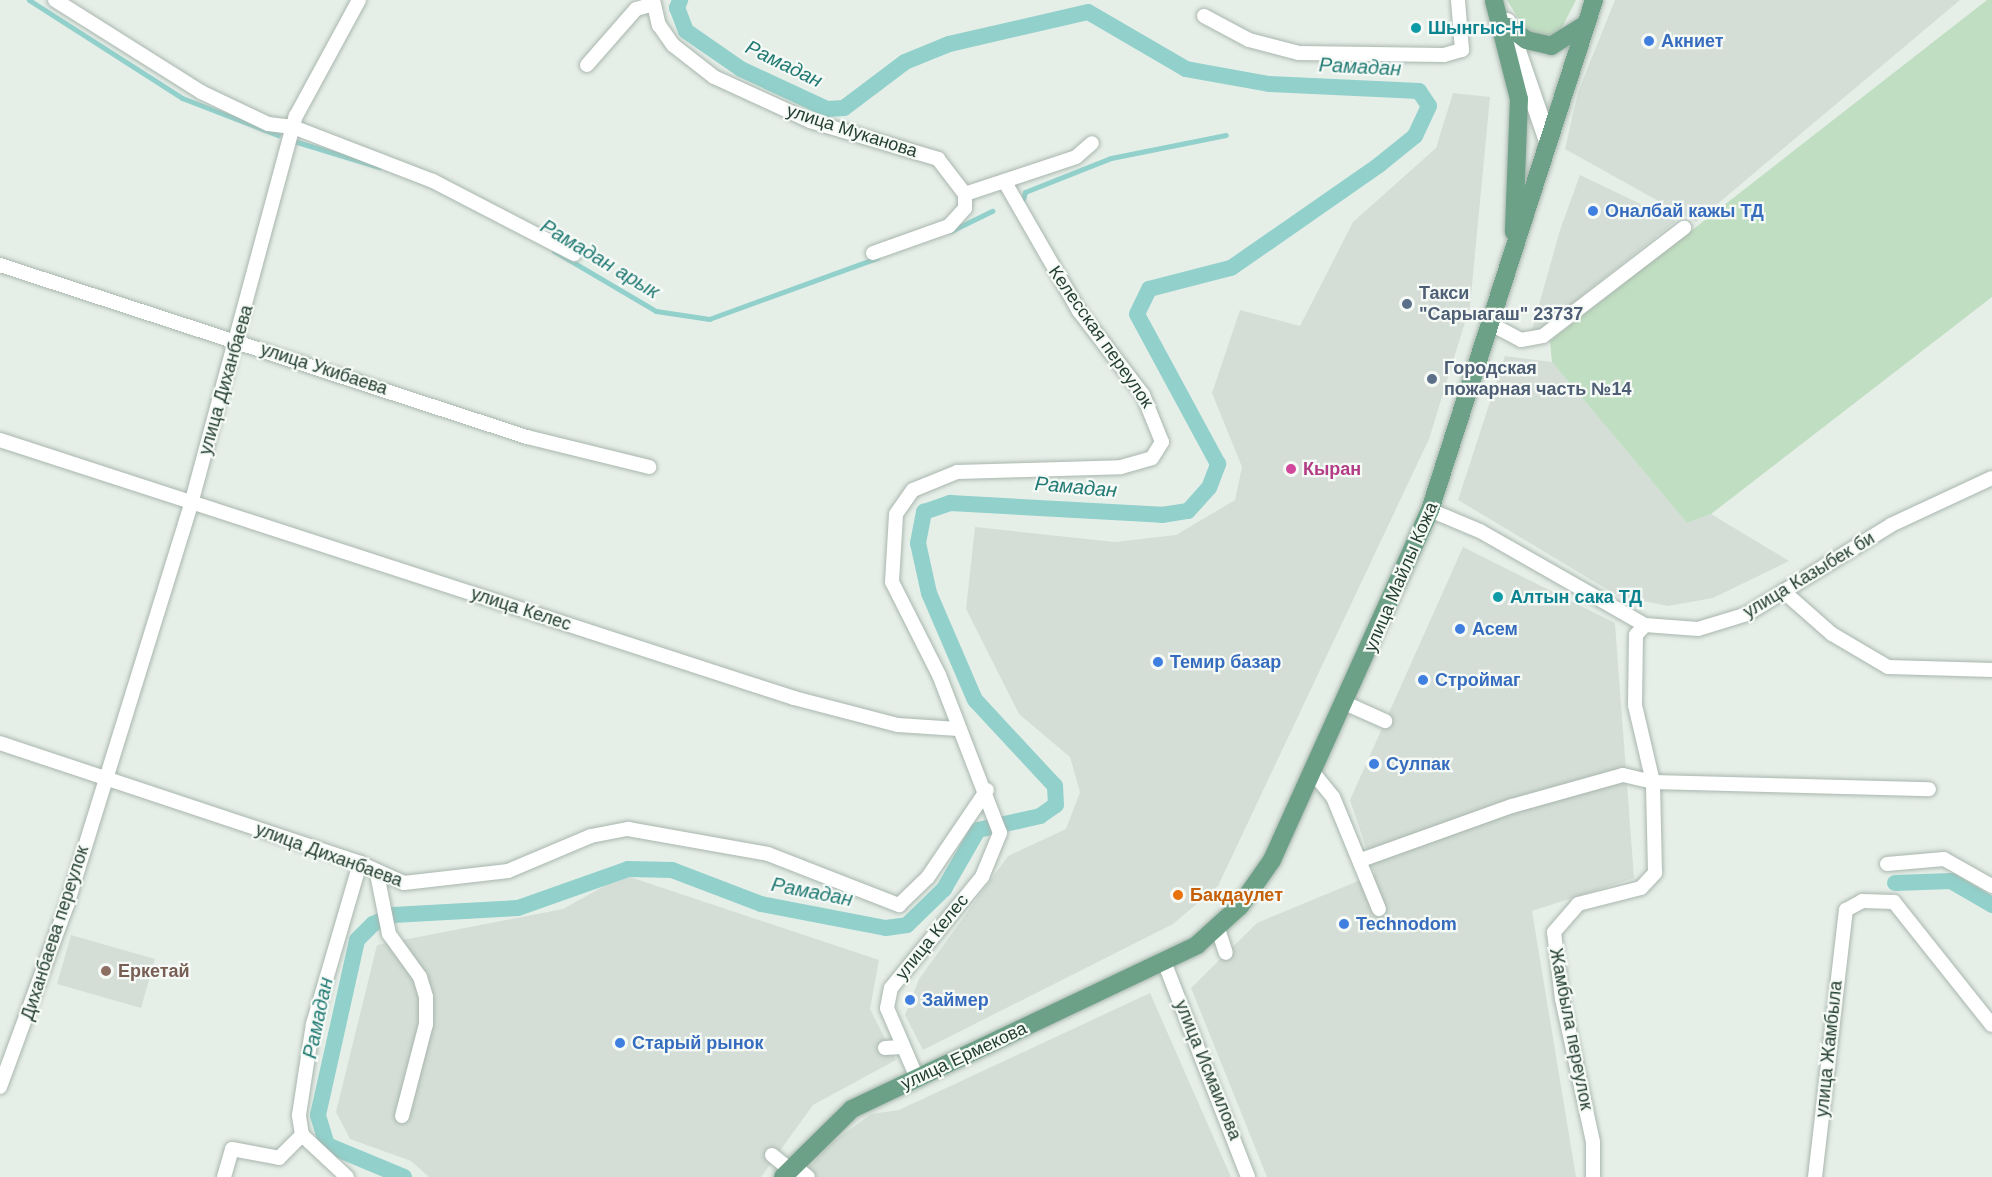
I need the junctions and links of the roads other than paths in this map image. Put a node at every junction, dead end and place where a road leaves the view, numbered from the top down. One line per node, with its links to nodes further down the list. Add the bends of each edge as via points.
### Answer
1 (55, 0): 12 (street, via 201,92 268,124)
2 (359, 0): 12 (street, улица Диханбаева)
3 (1458, 0): 8 (street, via 1462,50 1444,55 1299,54 1249,40)
4 (1594, 0): 9 (main road, улица Майлы Кожа)
5 (1494, 1): 10 (street); 18 (main road, via 1519,99 1511,209)
6 (652, 2): 7 (street); 16 (street, улица Муканова, via 673,45 714,76 810,121 938,159)
7 (632, 4): 11 (street)
8 (1204, 16)
9 (1585, 24): 10 (main road, via 1551,45 1526,40); 13 (main road, улица Майлы Кожа)
10 (1509, 27): 13 (street)
11 (587, 65)
12 (295, 122): 20 (street, via 433,181); 23 (street, улица Диханбаева)
13 (1547, 138): 18 (main road, улица Майлы Кожа)
14 (1092, 143): 15 (street, via 1076,157)
15 (1006, 184): 16 (street); 34 (street, Келесская переулок, via 1079,311 1143,395 1162,442 1152,458 1140,463 957,472 903,500 892,532 892,582 939,675)
16 (965, 194): 19 (street, via 965,208 949,226)
17 (1684, 228): 22 (street, via 1543,336 1521,340)
18 (1515, 238): 22 (main road, улица Майлы Кожа)
19 (873, 253)
20 (574, 254)
21 (0, 265): 23 (street, улица Укибаева)
22 (1489, 323): 28 (main road, улица Майлы Кожа)
23 (237, 340): 25 (street, улица Укибаева, via 527,436); 27 (street, улица Диханбаева)
24 (0, 440): 27 (street, улица Келес)
25 (649, 467)
26 (1992, 478): 29 (street, улица Казыбек би, via 1892,525)
27 (190, 504): 34 (street, улица Келес, via 804,701 898,725); 37 (street, улица Диханбаева)
28 (1430, 510): 30 (street, улица Казыбек би, via 1480,531); 32 (main road, улица Майлы Кожа)
29 (1783, 591): 30 (street, улица Казыбек би, via 1722,625 1672,630); 31 (street, via 1832,634 1888,667)
30 (1645, 625): 38 (street, Жамбыла переулок, via 1636,635 1635,705)
31 (1992, 670)
32 (1347, 704): 33 (street); 36 (main road, улица Майлы Кожа)
33 (1385, 721)
34 (958, 729): 40 (street)
35 (0, 743): 37 (street, улица Диханбаева)
36 (1315, 775): 41 (street, via 1333,797); 47 (main road, улица Майлы Кожа, via 1284,842 1240,906)
37 (102, 778): 42 (street, улица Диханбаева); 54 (street, Диханбаева переулок, via 67,905)
38 (1653, 782): 39 (street, via 1773,780); 41 (street, via 1623,775 1569,789); 63 (street, Жамбыла переулок, via 1658,860 1650,882 1578,904 1554,932 1562,999 1593,1142)
39 (1929, 789)
40 (987, 790): 44 (street, улица Диханбаева, via 928,877 899,905 768,854 628,829 591,836 508,872 425,883); 51 (street, улица Келес, via 1000,833 982,877 891,987 887,1008)
41 (1361, 860): 46 (street)
42 (360, 863): 44 (street, улица Диханбаева); 56 (street, via 313,1024 302,1085)
43 (1887, 864): 45 (street, via 1944,859)
44 (376, 874): 55 (street, via 389,933 420,977 426,997 426,1024)
45 (1992, 886)
46 (1379, 909)
47 (1218, 929): 48 (street); 49 (main road, улица Майлы Кожа)
48 (1226, 953)
49 (1165, 964): 53 (main road, улица Ермекова); 62 (street, улица Исмаилова)
50 (1992, 1025): 64 (street, улица Жамбыла, via 1894,902 1862,901 1845,910)
51 (902, 1047): 52 (street); 53 (street, улица Келес)
52 (885, 1048)
53 (917, 1078): 58 (main road, улица Ермекова, via 852,1109)
54 (0, 1087)
55 (402, 1116)
56 (302, 1135): 59 (street, via 279,1158 232,1149); 60 (street)
57 (772, 1155): 58 (street)
58 (788, 1171): 61 (street)
59 (224, 1177)
60 (347, 1177)
61 (808, 1177)
62 (1248, 1177)
63 (1593, 1177)
64 (1815, 1177)

